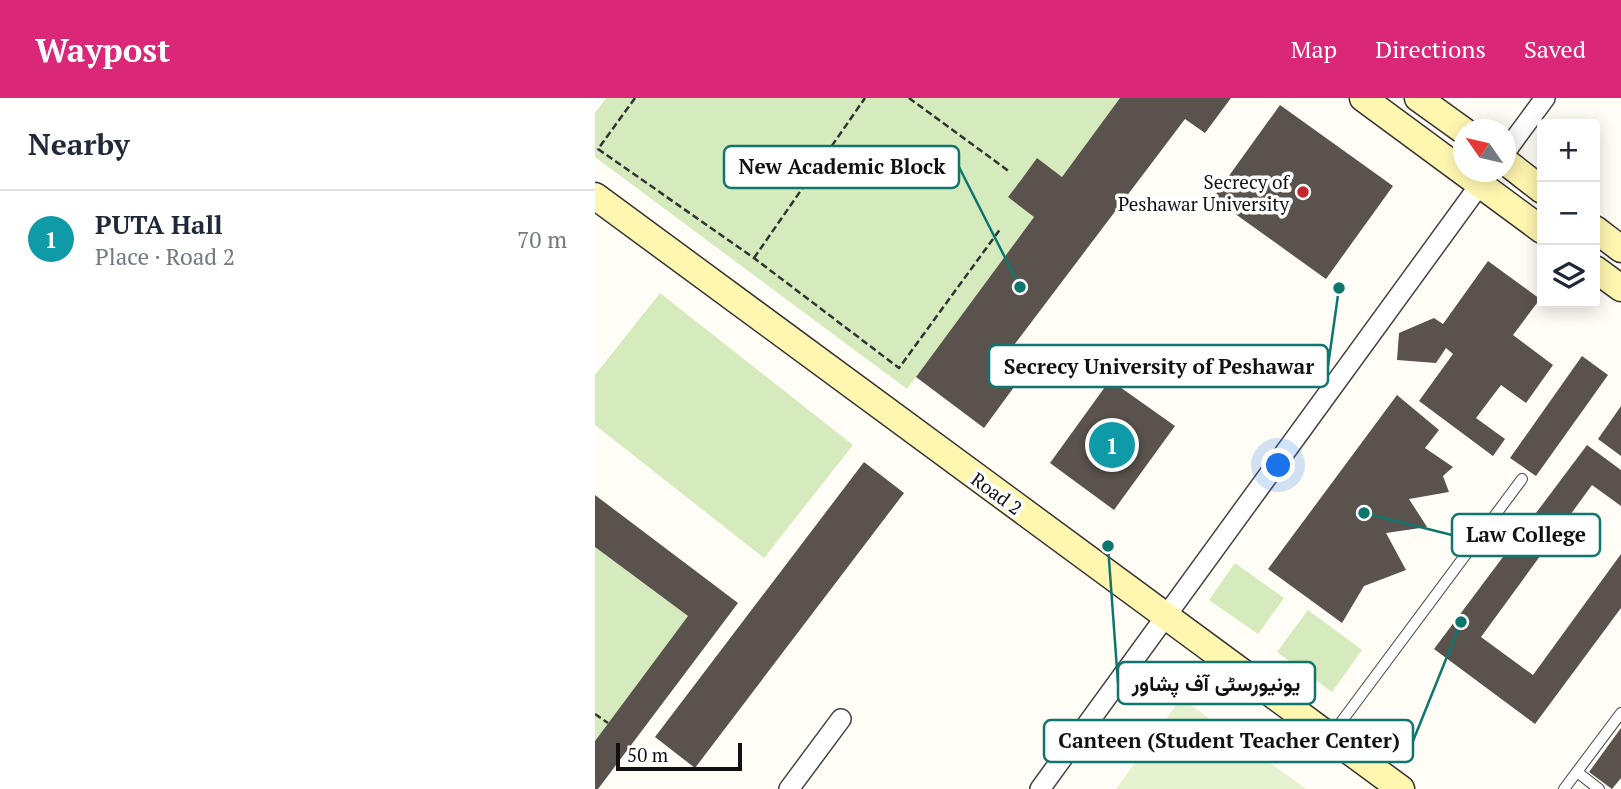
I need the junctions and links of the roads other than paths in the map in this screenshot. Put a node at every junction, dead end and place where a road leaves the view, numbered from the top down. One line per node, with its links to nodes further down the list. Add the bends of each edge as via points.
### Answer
1 (1363, 98): 6 (street)
2 (1418, 98): 4 (street)
3 (1545, 98): 5 (street)
4 (1453, 123)
5 (1516, 137)
6 (1453, 157)
7 (1516, 170): 10 (street)
8 (1480, 182): 18 (street)
9 (1489, 182): 12 (street)
10 (1537, 186)
11 (595, 196): 18 (street, Road 2)
12 (1537, 225)
13 (1600, 233): 14 (street)
14 (1621, 249)
15 (1600, 273): 16 (street)
16 (1621, 288)
17 (1522, 479): 21 (lane)
18 (1165, 615): 21 (street, Road 2); 24 (street)
19 (1621, 713): 22 (lane)
20 (841, 719): 23 (street)
21 (1330, 737): 25 (street, Road 2)
22 (1577, 772): 26 (lane); 27 (lane)
23 (789, 789)
24 (1040, 789)
25 (1401, 789)
26 (1564, 789)
27 (1599, 789)

